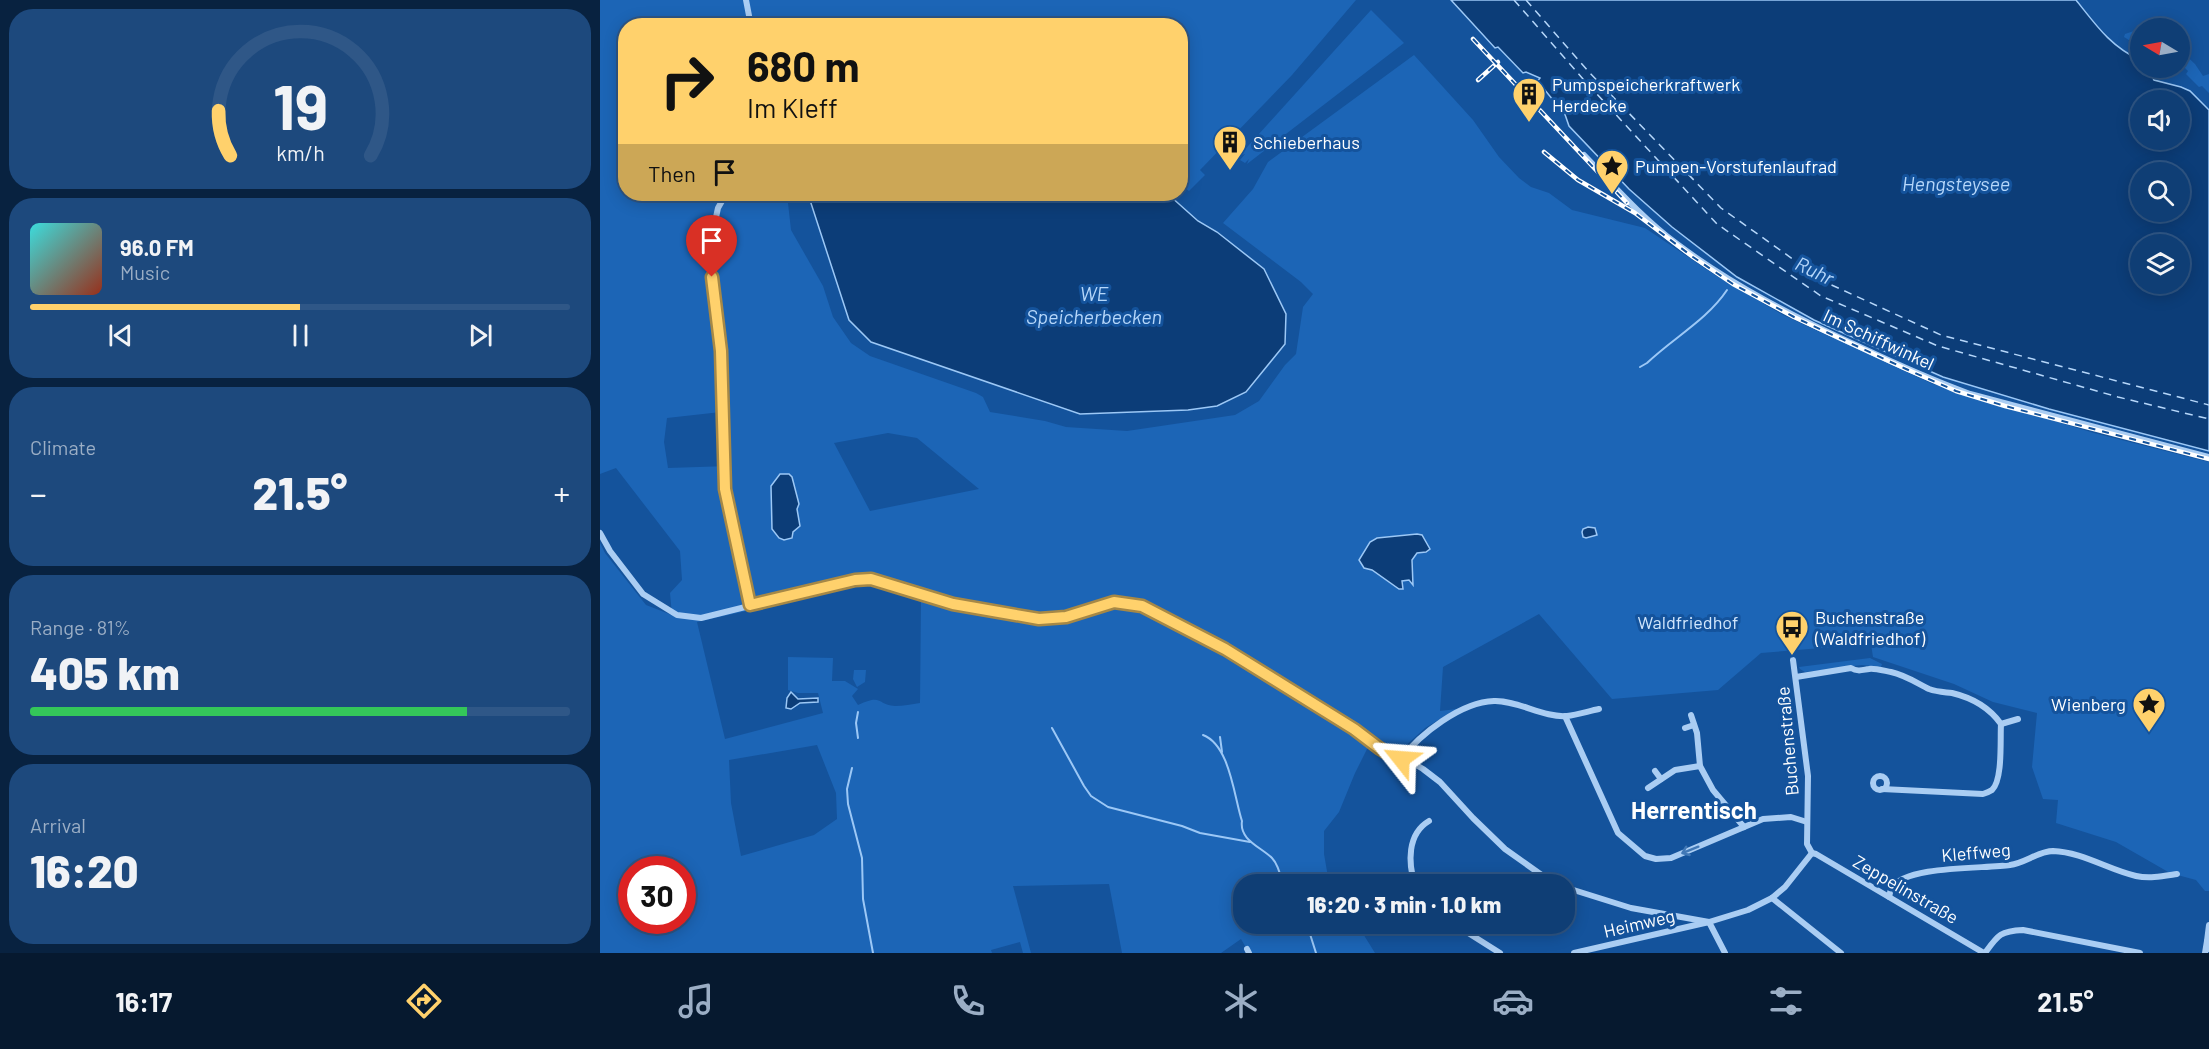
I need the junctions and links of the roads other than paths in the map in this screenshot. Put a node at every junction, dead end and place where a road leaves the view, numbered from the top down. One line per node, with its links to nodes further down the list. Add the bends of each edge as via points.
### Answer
1 (746, 0): 2 (street)
2 (749, 18)
3 (1584, 155): 5 (street, Im Schiffwinkel, via 1639,213 1676,243 1741,286 1811,324 1970,394)
4 (722, 201): 7 (street, via 710,245 721,351 725,489)
5 (2209, 457)
6 (600, 533): 7 (street, via 609,551 643,594 677,615 701,618)
7 (750, 605): 17 (street, via 871,579 953,604 1039,619 1066,617 1114,602 1142,606 1246,662)
8 (1793, 660): 9 (street, Buchenstraße)
9 (1796, 677): 14 (street, via 1851,668 1891,672 1931,689 1978,702 1992,711); 24 (street, Buchenstraße, via 1808,776)
10 (1599, 709): 12 (street)
11 (1691, 715): 15 (street)
12 (1565, 716): 17 (street, via 1495,700 1474,704 1430,729); 25 (street, one-way to 12, via 1671,858 1645,856 1618,832)
13 (2018, 719): 14 (street)
14 (2001, 724): 22 (street, via 2000,762 1993,789 1983,794)
15 (1694, 725): 16 (street); 18 (street)
16 (1685, 728)
17 (1401, 759): 28 (street, via 1440,782 1505,849)
18 (1700, 766): 20 (street, via 1675,770); 25 (street, via 1713,790)
19 (1655, 771): 20 (street)
20 (1661, 779): 21 (street)
21 (1648, 788)
22 (1882, 789)
23 (1429, 821): 27 (street, via 1420,826 1411,847)
24 (1807, 822): 25 (street, via 1775,817); 26 (street, Buchenstraße, via 1807,844)
25 (1744, 827)
26 (1812, 854): 31 (street, Zeppelinstraße); 32 (street, Heimweg)
27 (1412, 874)
28 (1540, 874)
29 (2177, 874): 31 (street, Kleffweg, via 2137,877 2053,851 2004,866 1930,871 1900,880)
30 (1575, 890): 33 (street, via 1631,908)
31 (1889, 897): 42 (street, Zeppelinstraße)
32 (1772, 898): 33 (street, Heimweg); 41 (street)
33 (1709, 922): 39 (street, Heimweg); 40 (street)
34 (2209, 925): 36 (street)
35 (1470, 934): 38 (street)
36 (2207, 941): 37 (street); 44 (street)
37 (2209, 949)
38 (1500, 953)
39 (1574, 953)
40 (1725, 953)
41 (1841, 953)
42 (1985, 953): 43 (street, via 2006,930 2023,930)
43 (2140, 953)
44 (2205, 953)

